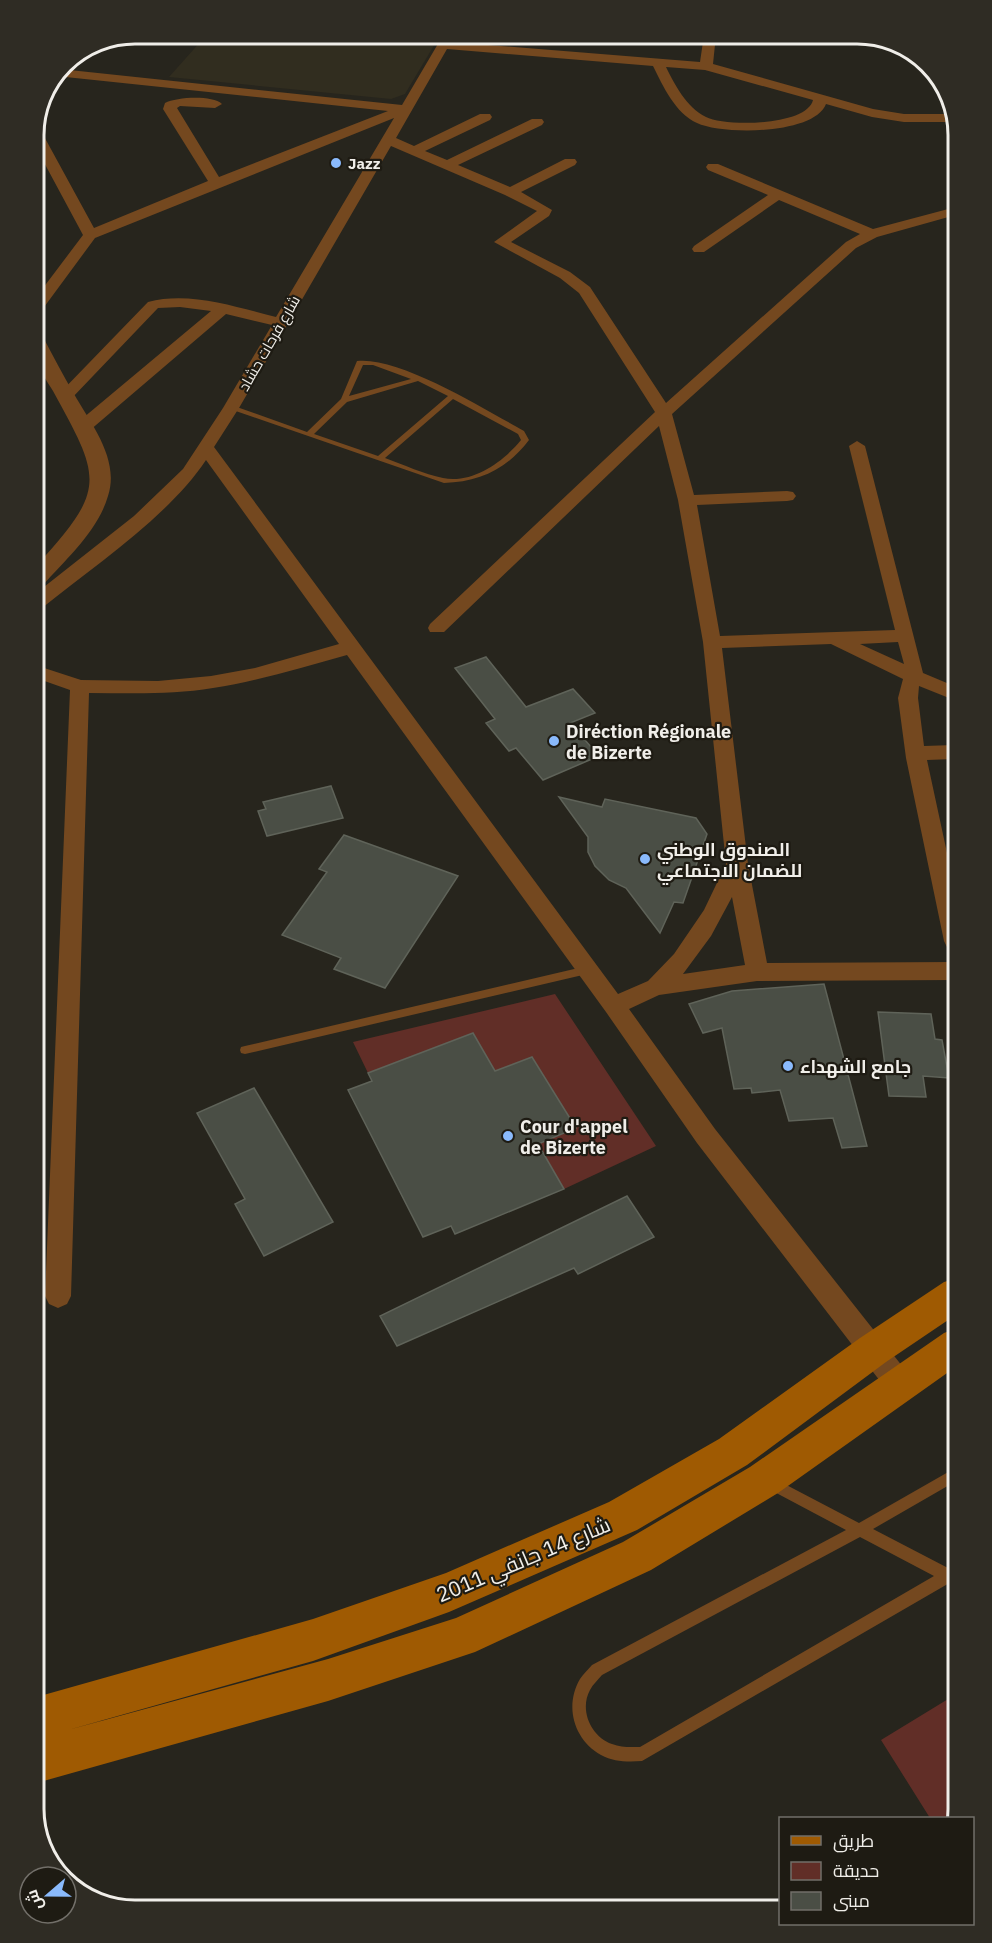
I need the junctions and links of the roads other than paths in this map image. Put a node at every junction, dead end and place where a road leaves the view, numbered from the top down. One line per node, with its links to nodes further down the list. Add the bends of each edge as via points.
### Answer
1 (444, 44): 9 (street, شارع فرحات حشاد)
2 (478, 44): 4 (street)
3 (709, 44): 5 (street)
4 (657, 61): 5 (street); 7 (street, via 677,98 700,120 716,126 744,127 793,120 812,113)
5 (706, 66): 7 (street)
6 (67, 74): 9 (street)
7 (820, 100): 12 (street, via 904,118)
8 (224, 105): 21 (street, via 178,102 170,106)
9 (406, 109): 13 (street); 15 (street, شارع فرحات حشاد)
10 (341, 117): 13 (street)
11 (485, 117): 17 (street)
12 (947, 118)
13 (376, 120): 21 (street)
14 (537, 122): 19 (street)
15 (388, 140): 17 (street); 30 (street, شارع فرحات حشاد)
16 (44, 149): 26 (street)
17 (414, 151): 19 (street)
18 (570, 162): 22 (street)
19 (447, 165): 22 (street)
20 (713, 168): 23 (street)
21 (216, 183): 26 (street)
22 (510, 192): 37 (street, via 542,207 544,213 501,242 565,275 585,290)
23 (777, 195): 25 (street); 27 (street)
24 (948, 213): 25 (street)
25 (872, 234): 37 (street, via 851,245)
26 (90, 235): 28 (street)
27 (699, 249)
28 (44, 297)
29 (223, 309): 30 (street); 33 (street, via 168,301 153,305); 38 (street)
30 (281, 323): 36 (street, شارع فرحات حشاد)
31 (44, 357): 33 (street)
32 (418, 380): 34 (lane); 35 (lane); 35 (lane, via 367,361 360,363)
33 (65, 396): 38 (street)
34 (452, 397): 42 (lane); 42 (lane, via 520,433 525,441 482,476 462,481 444,481)
35 (345, 400): 39 (lane)
36 (231, 408): 39 (lane); 41 (street, شارع فرحات حشاد)
37 (664, 413): 44 (street); 47 (street)
38 (83, 427): 45 (street, via 98,462 99,495 79,528)
39 (309, 434): 42 (lane)
40 (857, 446): 48 (street)
41 (205, 447): 46 (street, شارع فرحات حشاد, via 168,494); 51 (street)
42 (379, 459)
43 (787, 496): 44 (street)
44 (687, 500): 50 (street)
45 (44, 569)
46 (44, 597)
47 (437, 628)
48 (905, 636): 49 (street); 53 (street)
49 (833, 638): 50 (street); 53 (street)
50 (712, 642): 58 (street)
51 (353, 647): 54 (street, via 211,682 158,687); 60 (street)
52 (44, 673): 54 (street)
53 (915, 677): 55 (street); 57 (street, via 908,694)
54 (80, 686): 66 (street)
55 (948, 691)
56 (948, 752): 57 (street)
57 (916, 753): 59 (street)
58 (737, 864): 62 (street); 63 (street, via 706,926 682,961)
59 (948, 907)
60 (587, 970): 64 (street); 65 (lane)
61 (948, 971): 62 (street)
62 (757, 972): 63 (street)
63 (656, 987): 64 (street)
64 (614, 1006): 68 (street, via 706,1136)
65 (245, 1050)
66 (58, 1296)
67 (948, 1300): 68 (main road, شارع 14 جانفي 2011)
68 (873, 1350): 70 (street); 76 (main road, شارع 14 جانفي 2011, via 733,1452 623,1516 449,1592 313,1640)
69 (948, 1351): 70 (main road)
70 (900, 1385): 72 (main road)
71 (948, 1478): 73 (lane)
72 (764, 1480): 73 (lane); 77 (main road, via 637,1556 460,1637 328,1680)
73 (859, 1530): 74 (lane); 75 (lane, via 597,1670 580,1695 579,1713 584,1730 596,1745 612,1754 642,1754)
74 (948, 1571)
75 (948, 1576)
76 (44, 1716)
77 (44, 1759)

